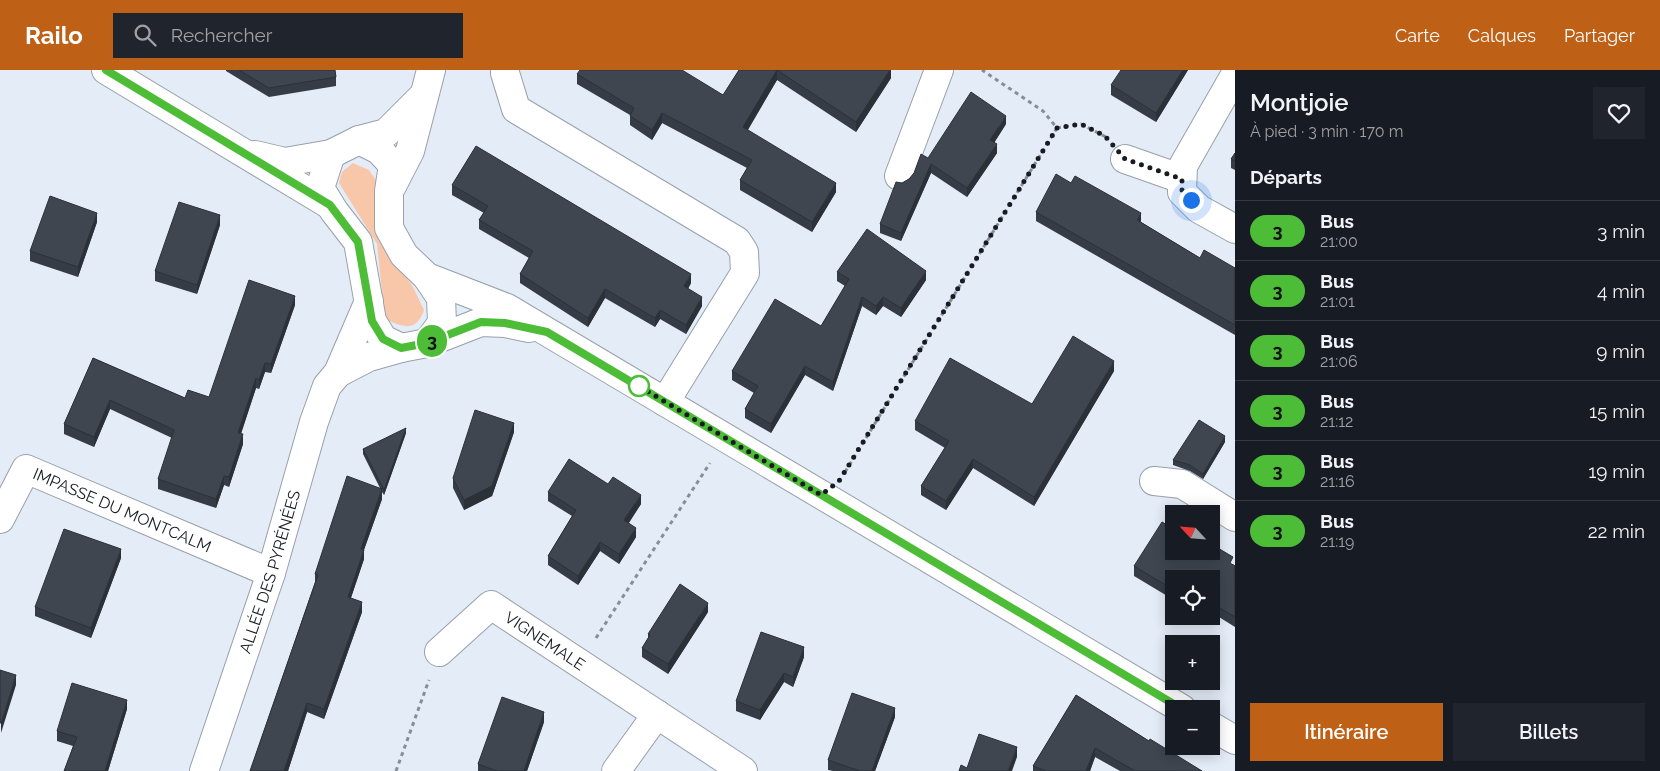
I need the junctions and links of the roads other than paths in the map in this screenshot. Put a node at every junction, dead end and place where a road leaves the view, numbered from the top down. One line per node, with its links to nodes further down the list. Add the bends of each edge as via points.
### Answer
1 (106, 70): 7 (street)
2 (939, 70): 10 (street)
3 (505, 73): 21 (street, via 516,109 737,241 744,252 745,273)
4 (1235, 75): 11 (street, via 1183,166)
5 (428, 82): 6 (street, via 386,133); 12 (street, via 410,151)
6 (359, 140): 8 (street); 12 (street, via 378,150 393,165)
7 (244, 152): 8 (street, via 285,162); 13 (street)
8 (331, 154): 13 (street, via 320,188)
9 (1125, 159): 11 (street)
10 (898, 176)
11 (1182, 179): 14 (street, via 1182,192 1199,209)
12 (388, 191): 15 (street, via 389,228 404,255)
13 (330, 205): 16 (street, via 358,242)
14 (1235, 229)
15 (427, 276): 17 (street, via 507,308); 18 (street, via 441,298 442,323)
16 (368, 301): 19 (street, via 372,321 383,339); 20 (street, ALLÉE DES PYRÉNÉES)
17 (547, 332): 18 (street, ALLÉE DES PYRÉNÉES, via 505,323 481,322); 21 (street)
18 (427, 343): 19 (street, ALLÉE DES PYRÉNÉES)
19 (401, 348): 20 (street, ALLÉE DES PYRÉNÉES, via 369,357)
20 (338, 373): 25 (street, ALLÉE DES PYRÉNÉES, via 327,386 314,422)
21 (666, 402): 27 (street)
22 (1154, 481): 23 (street, via 1182,484)
23 (1235, 517)
24 (0, 519): 25 (street, IMPASSE DU MONTCALM, via 26,469)
25 (271, 573): 31 (street, ALLÉE DES PYRÉNÉES)
26 (440, 652): 28 (street, VIGNEMALE, via 491,605)
27 (1167, 700)
28 (657, 714): 32 (street); 33 (street, VIGNEMALE)
29 (1220, 731): 30 (street)
30 (1235, 740)
31 (204, 771)
32 (616, 771)
33 (743, 771)

